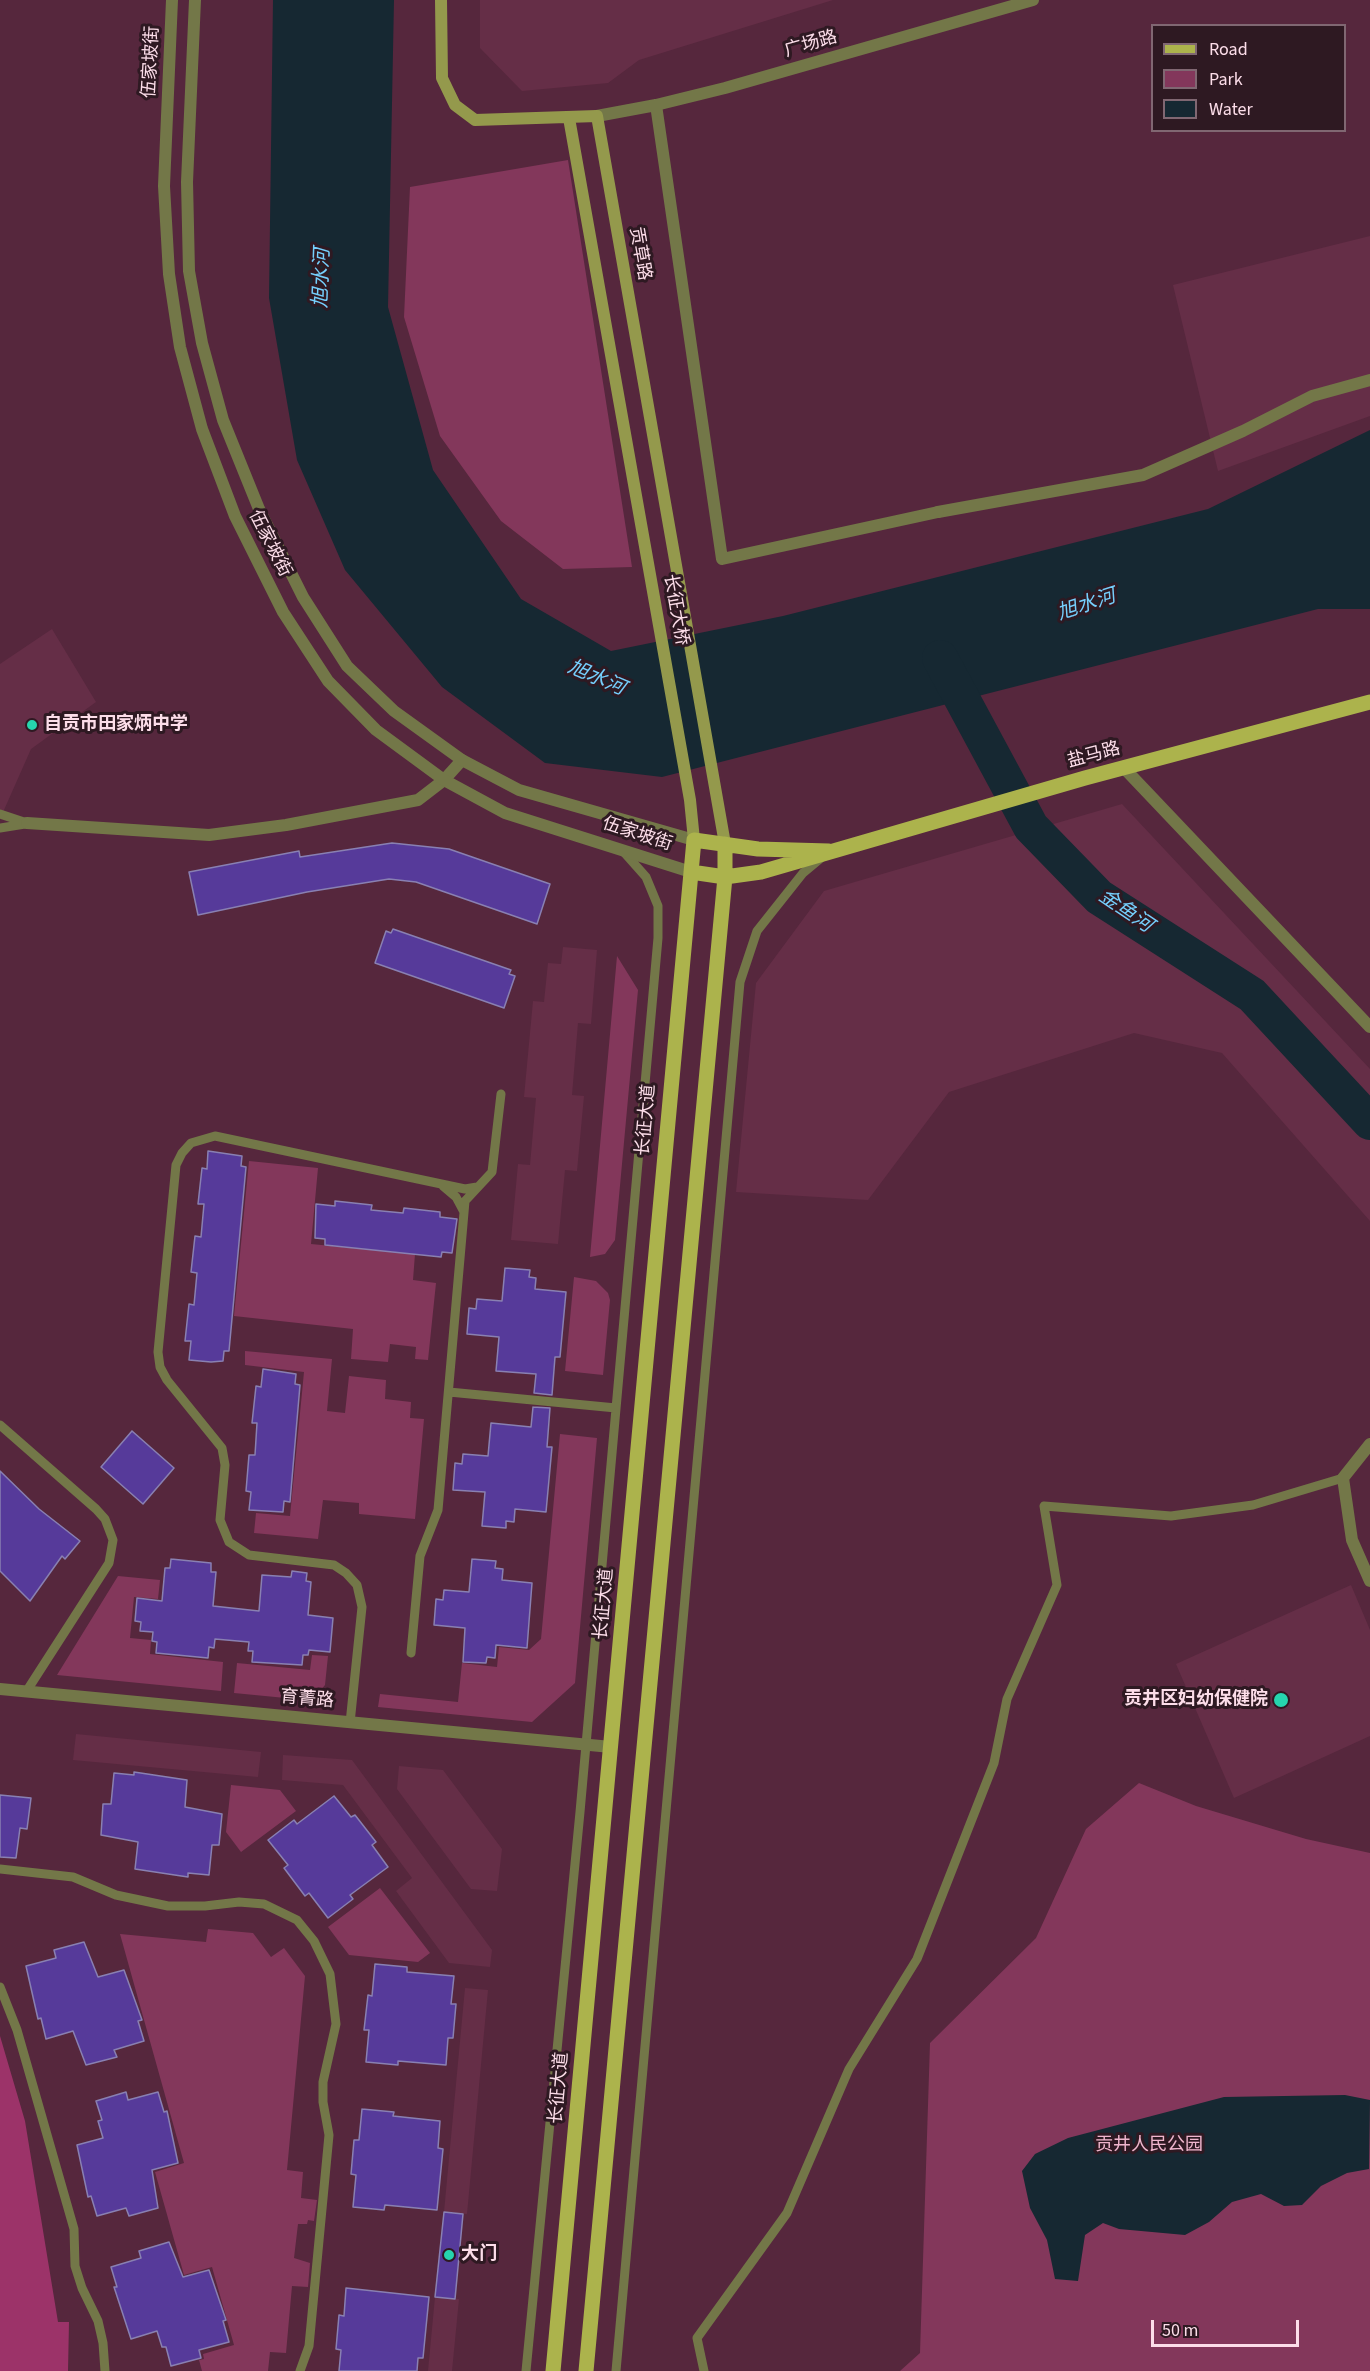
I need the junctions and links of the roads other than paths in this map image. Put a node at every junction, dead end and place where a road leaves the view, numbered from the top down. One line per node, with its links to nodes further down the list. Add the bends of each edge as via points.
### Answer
1 (172, 0): 13 (street, 伍家坡街, via 164,186 169,274 180,347 202,429 235,516 283,612 328,681 376,730)
2 (195, 0): 11 (street, 伍家坡街, via 187,183 189,272 202,343 223,420 259,509 298,588 347,666 394,711)
3 (441, 0): 7 (main road, via 442,78 455,105 475,120)
4 (1032, 0): 5 (street, 广场路)
5 (656, 105): 6 (street, 广场路); 8 (street, via 722,559 938,512 1143,475 1312,396)
6 (597, 116): 7 (main road); 9 (main road, 贡草路)
7 (569, 118): 17 (main road, 长征大桥)
8 (1370, 380)
9 (650, 425): 18 (main road, 长征大桥)
10 (1370, 702): 12 (main road, 盐马路)
11 (462, 760): 13 (street); 17 (street, 伍家坡街, via 519,790)
12 (1124, 768): 20 (main road, 盐马路); 23 (street)
13 (444, 780): 15 (street, via 417,800 209,835); 19 (street, 伍家坡街, via 505,813)
14 (0, 814): 15 (lane)
15 (27, 824): 16 (lane)
16 (0, 828)
17 (694, 840): 18 (main road); 21 (main road, 长征大道)
18 (725, 844): 20 (main road); 22 (main road)
19 (620, 849): 21 (street, 伍家坡街); 29 (lane, via 646,877 658,906 658,938)
20 (829, 851): 22 (main road, 盐马路, via 761,872); 47 (lane, via 803,873 756,931 740,982)
21 (691, 872): 22 (main road, 盐马路); 39 (main road, 长征大道)
22 (726, 877): 46 (main road)
23 (1370, 1027)
24 (501, 1094): 26 (lane, via 494,1166 489,1178)
25 (436, 1182): 26 (lane, via 465,1189); 27 (lane, via 456,1197); 37 (lane, via 215,1136 197,1140 186,1148 175,1172 158,1352 160,1367 222,1448 225,1465 220,1520 229,1542 249,1555 334,1565 357,1585 362,1607)
26 (477, 1187): 27 (lane, via 465,1201)
27 (464, 1213): 28 (lane)
28 (449, 1392): 29 (lane); 34 (lane, via 438,1510 420,1556)
29 (616, 1408): 38 (lane)
30 (0, 1425): 36 (lane, via 96,1509 105,1519 113,1540 109,1563)
31 (1370, 1444): 32 (street)
32 (1343, 1478): 33 (street, via 1352,1540); 48 (lane, via 1253,1505 1171,1516 1044,1506 1057,1585 1007,1699 994,1763 922,1948 849,2068 787,2213 697,2338)
33 (1370, 1581)
34 (411, 1653)
35 (0, 1689): 36 (street, 育菁路)
36 (26, 1692): 37 (street, 育菁路)
37 (350, 1723): 38 (street, 育菁路)
38 (586, 1745): 39 (street, 育菁路); 44 (lane)
39 (611, 1747): 45 (main road, 长征大道)
40 (1, 1869): 43 (lane, via 73,1877 116,1895 168,1906 264,1904 297,1920 314,1941 330,1974 336,2024 323,2082 329,2135 309,2346)
41 (0, 1987): 42 (lane, via 17,2030 74,2229 75,2266 98,2321)
42 (105, 2371)
43 (300, 2371)
44 (526, 2371)
45 (553, 2371)
46 (586, 2371)
47 (616, 2371)
48 (704, 2371)

